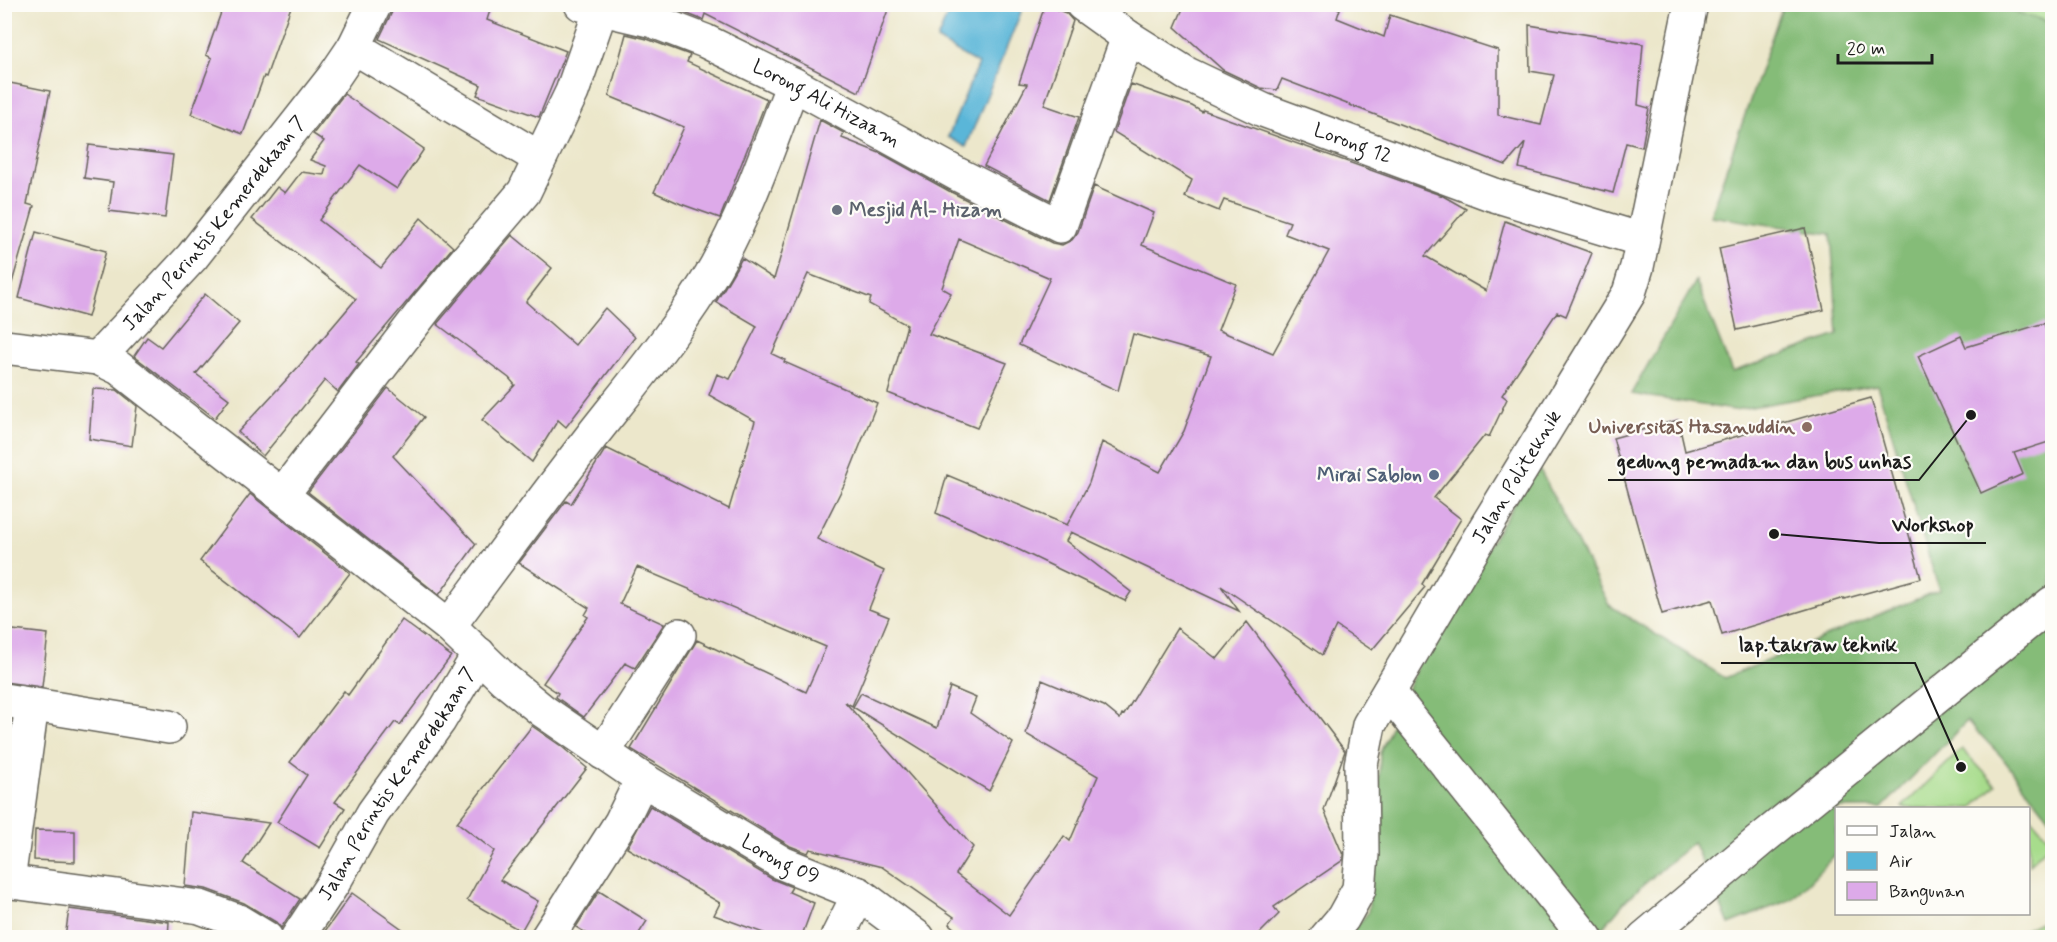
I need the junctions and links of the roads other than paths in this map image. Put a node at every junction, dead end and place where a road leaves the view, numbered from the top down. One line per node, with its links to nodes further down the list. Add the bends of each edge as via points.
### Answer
1 (375, 4): 6 (street, Jalan Perintis Kemerdekaan 7)
2 (1082, 4): 5 (street, Lorong 12)
3 (1691, 4): 9 (street, Jalan Politeknik)
4 (591, 7): 7 (street, Lorong Ali Hizaam, via 653,21 705,41); 8 (street, via 572,92)
5 (1128, 37): 7 (street, Lorong Ali Hizaam, via 1060,226); 9 (street, Lorong 12, via 1187,74 1263,110 1491,194)
6 (354, 47): 8 (street); 11 (street, Jalan Perintis Kemerdekaan 7, via 192,257)
7 (793, 84): 14 (street, via 740,218 692,305)
8 (539, 158): 12 (street, via 524,192 428,305)
9 (1642, 240): 17 (street, Jalan Politeknik, via 1629,293)
10 (4, 347): 11 (street)
11 (98, 358): 12 (street, via 138,382)
12 (282, 495): 14 (street)
13 (2052, 603): 31 (street)
14 (449, 626): 16 (street)
15 (679, 635): 20 (street)
16 (479, 654): 20 (street, Jalan Perintis Kemerdekaan 7, via 543,711); 26 (street, Jalan Perintis Kemerdekaan 7, via 439,721 373,813)
17 (1389, 692): 24 (street, Jalan Politeknik, via 1370,725 1361,765 1359,889); 30 (street)
18 (18, 702): 19 (street); 22 (street)
19 (169, 727)
20 (603, 753): 21 (street, Jalan Perintis Kemerdekaan 7)
21 (642, 779): 23 (street, Lorong 09, via 782,862); 27 (street, via 621,822)
22 (6, 881): 25 (street, via 201,907 238,921)
23 (859, 894): 28 (street); 29 (street, Lorong 09)
24 (1342, 931)
25 (266, 938)
26 (297, 938)
27 (547, 938)
28 (837, 938)
29 (918, 938)
30 (1586, 938)
31 (1644, 938)

